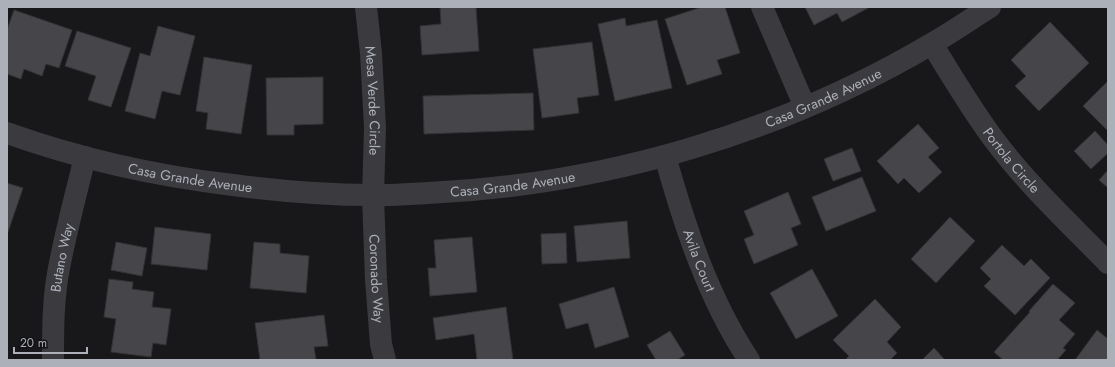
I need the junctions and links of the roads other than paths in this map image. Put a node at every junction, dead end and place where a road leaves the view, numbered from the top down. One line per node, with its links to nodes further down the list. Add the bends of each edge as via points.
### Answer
1 (366, 7): 9 (street, Mesa Verde Circle, via 375,128)
2 (762, 7): 5 (street)
3 (990, 7): 4 (street, Casa Grande Avenue)
4 (932, 44): 5 (street, Casa Grande Avenue); 10 (street, Portola Circle, via 992,137 1027,180)
5 (805, 107): 7 (street, Casa Grande Avenue, via 708,143)
6 (7, 133): 8 (street, Casa Grande Avenue)
7 (664, 156): 9 (street, Casa Grande Avenue, via 588,174 494,189); 13 (street, Avila Court, via 706,280 734,337)
8 (85, 157): 9 (street, Casa Grande Avenue, via 195,181 302,193); 11 (street, Butano Way, via 59,270)
9 (373, 196): 12 (street, Coronado Way, via 376,280 381,344)
10 (1108, 263)
11 (53, 360)
12 (385, 360)
13 (749, 360)

